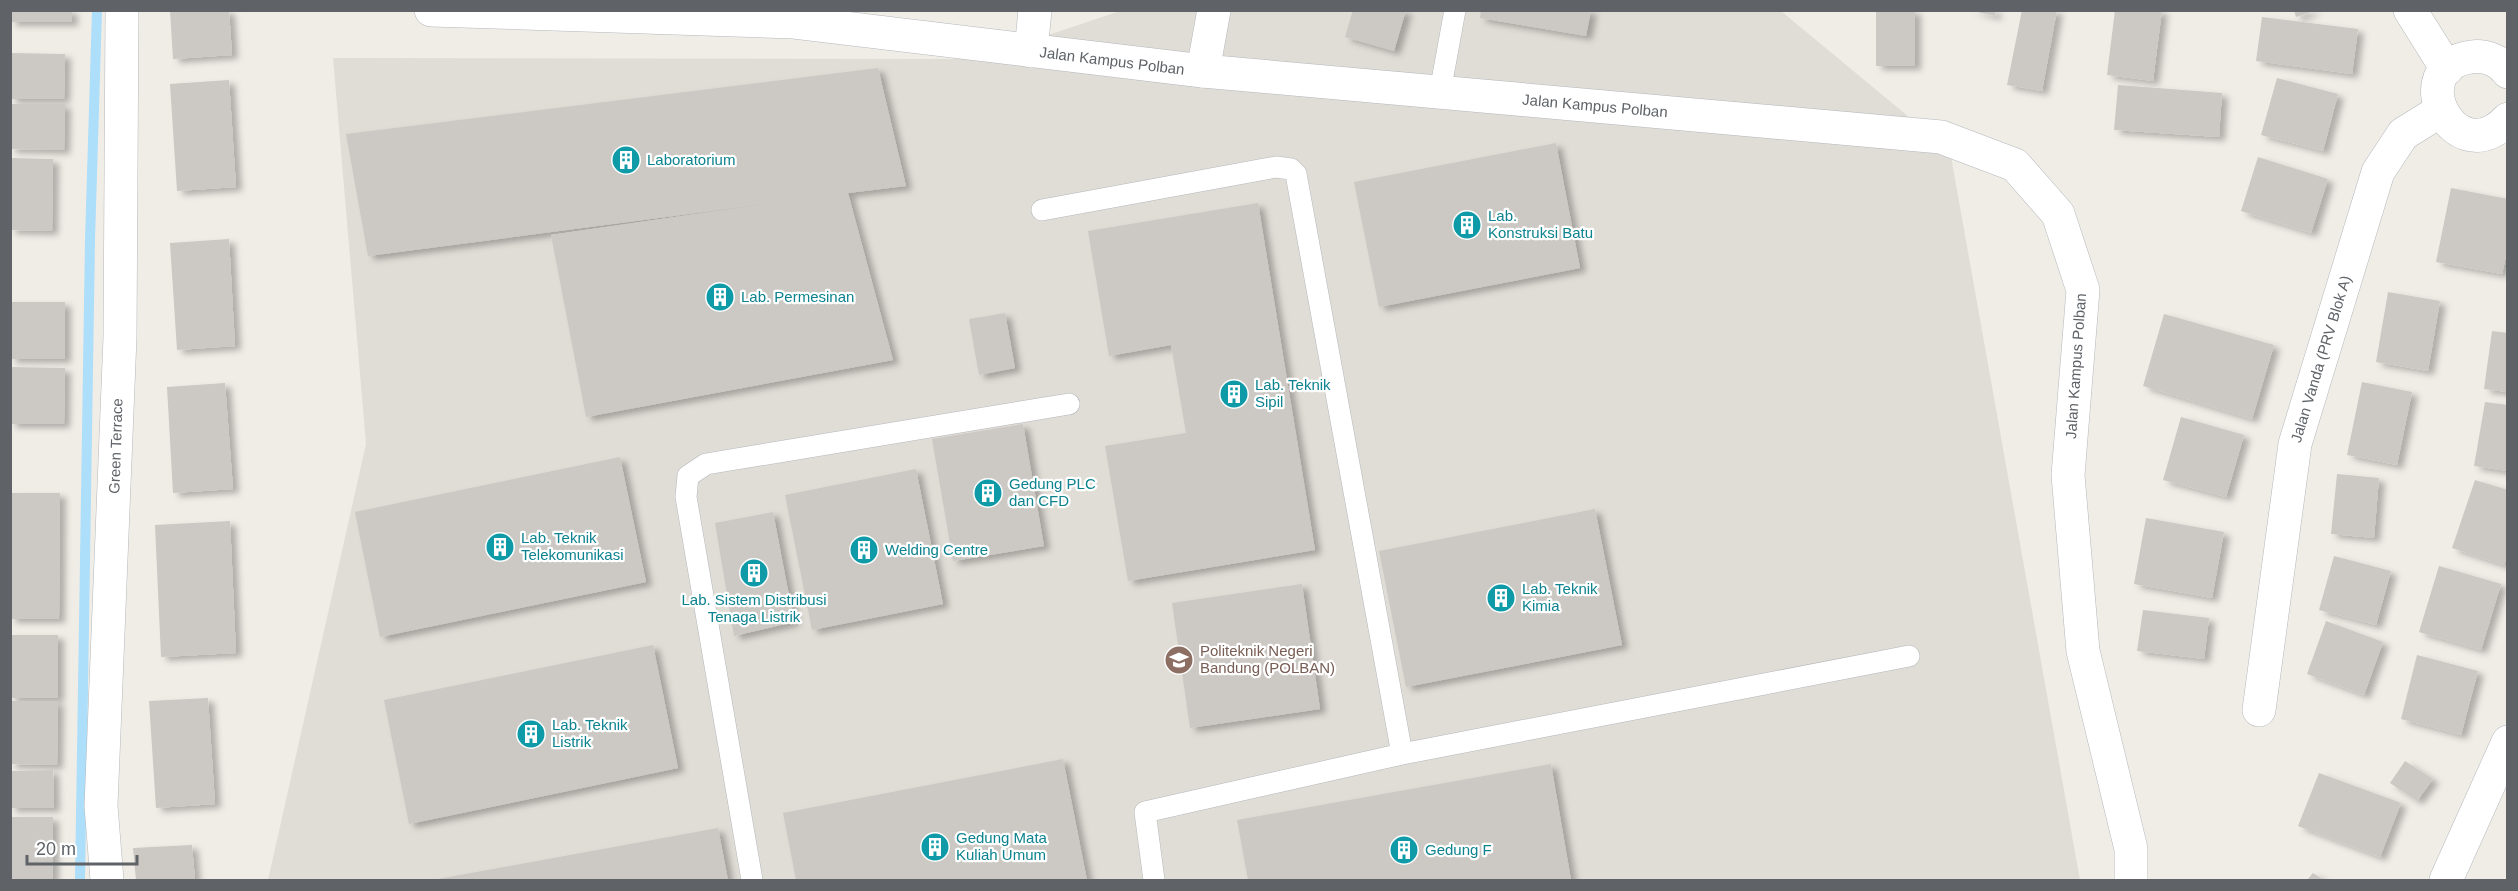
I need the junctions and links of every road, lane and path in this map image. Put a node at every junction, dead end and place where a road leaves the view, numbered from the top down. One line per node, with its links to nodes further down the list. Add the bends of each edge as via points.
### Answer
1 (122, 10): 20 (street, Green Terrace, via 120,337 101,806)
2 (431, 10): 7 (street, Jalan Kampus Polban, via 794,22)
3 (1035, 10): 7 (street)
4 (1214, 10): 9 (street)
5 (1455, 10): 11 (lane)
6 (2410, 10): 8 (street)
7 (1031, 51): 9 (street, Jalan Kampus Polban)
8 (2447, 69): 10 (street, via 2457,61 2481,56); 12 (street, via 2437,88)
9 (1203, 71): 11 (street, Jalan Kampus Polban)
10 (2508, 72)
11 (1440, 92): 23 (street, Jalan Kampus Polban, via 1941,137 2015,165 2058,214 2084,290 2068,475 2083,651 2131,849)
12 (2440, 111): 13 (street, via 2448,123 2473,135 2488,133); 17 (street, Jalan Vanda (PRV Blok A), via 2403,134 2378,172 2295,444)
13 (2508, 119)
14 (1042, 210): 19 (lane, via 1276,167 1291,169 1296,174)
15 (1069, 404): 21 (lane, via 706,464 688,476 686,497)
16 (1909, 656): 19 (lane)
17 (2259, 710)
18 (2508, 742): 24 (street)
19 (1402, 754): 22 (lane, via 1145,812)
20 (107, 880)
21 (752, 880)
22 (1154, 880)
23 (2131, 880)
24 (2446, 880)

